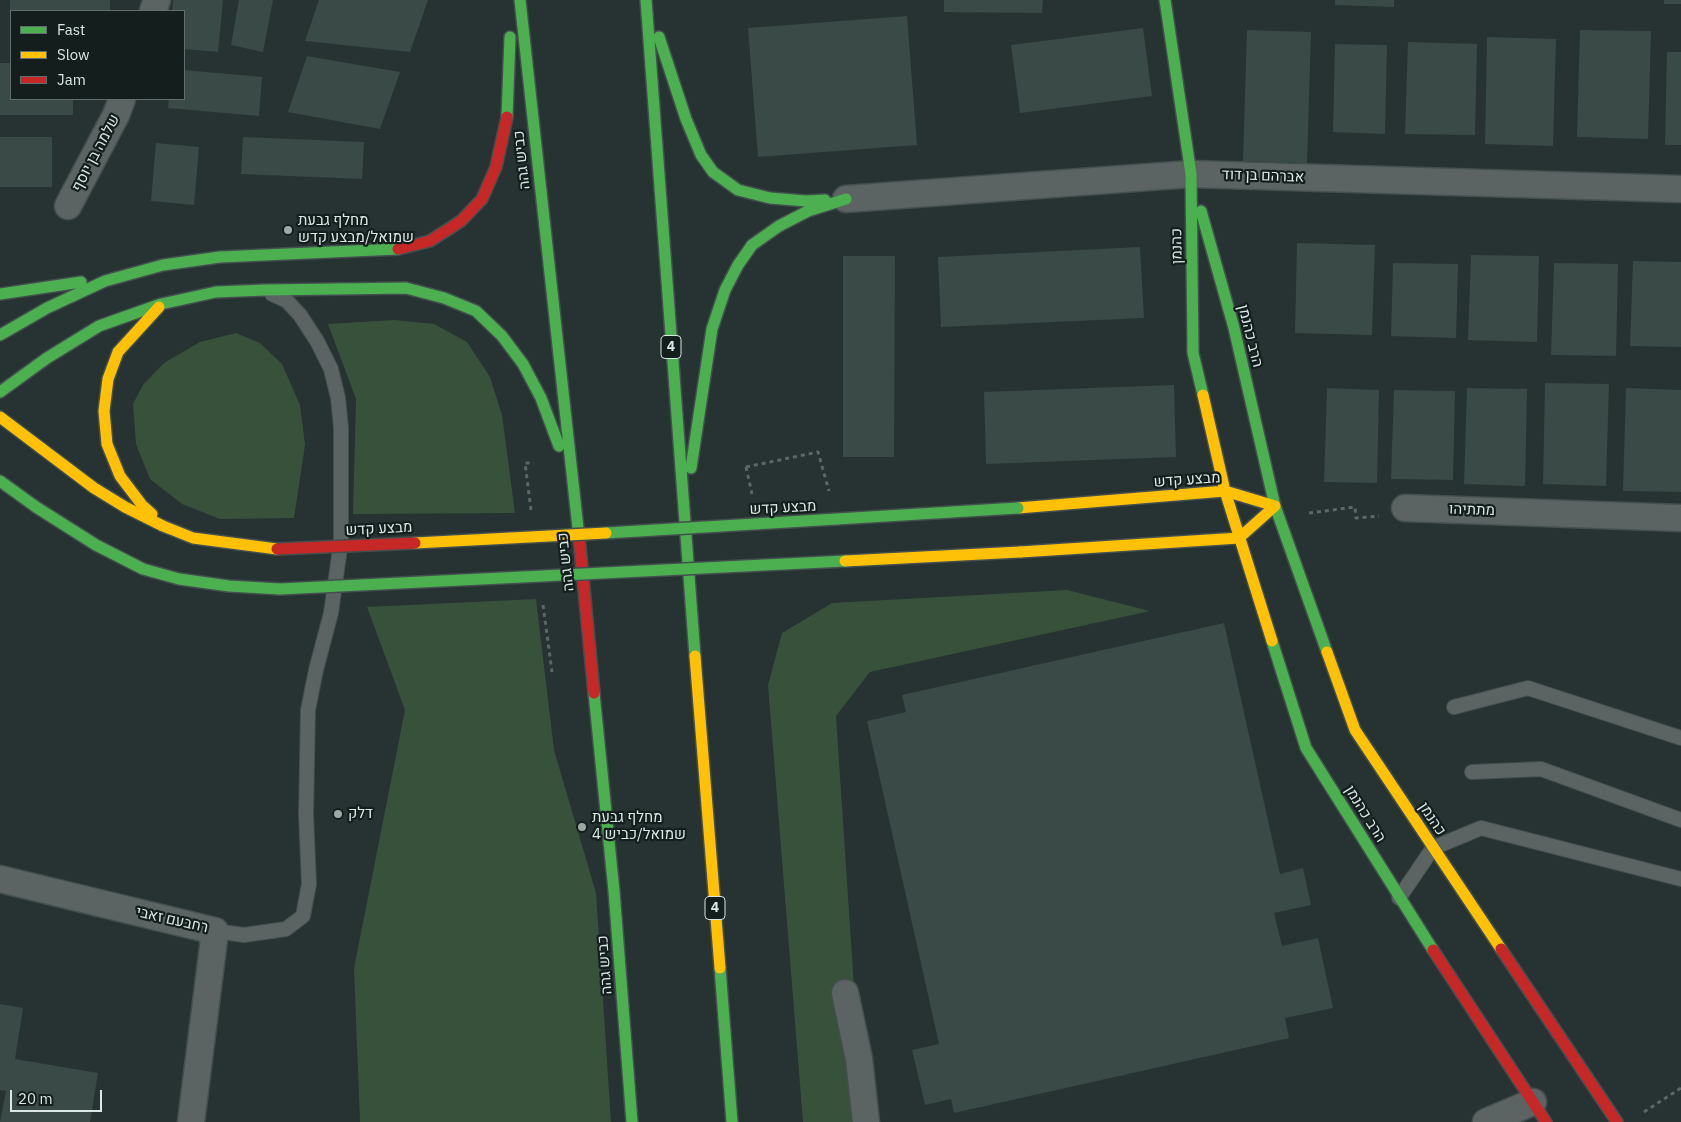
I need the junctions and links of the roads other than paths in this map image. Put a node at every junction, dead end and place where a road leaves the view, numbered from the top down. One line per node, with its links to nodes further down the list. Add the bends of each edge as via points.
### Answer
1 (512, 0): 11 (main road, via 507,124 498,159 482,199 461,222 430,241 396,249 220,258 163,265)
2 (520, 0): 19 (main road, כביש גהה)
3 (646, 0): 25 (main road, 4)
4 (652, 0): 9 (main road, via 659,36 686,119 701,155 713,172 738,190 770,198 806,201)
5 (1165, 0): 7 (main road, כהנמן)
6 (122, 100): 10 (street, שלמה בן יוסף)
7 (1191, 174): 8 (street, אברהם בן דוד); 9 (street, אברהם בן דוד); 20 (main road, כהנמן, via 1193,353); 24 (main road, הרב כהנמן, via 1234,328)
8 (1681, 189)
9 (846, 199): 25 (main road, via 779,226 752,245 725,290 712,329)
10 (68, 206)
11 (137, 272): 13 (main road); 15 (main road, via 105,281)
12 (265, 290): 14 (main road, via 216,292); 19 (main road, via 406,288 476,311 524,364 541,398); 37 (lane, via 287,301 300,315 331,368 341,428 341,540 331,613 308,710 306,814 309,884 303,916 286,929 244,935)
13 (0, 294)
14 (161, 304): 16 (main road, via 99,326); 27 (main road, via 118,352 108,379 104,411 107,444 120,476)
15 (0, 335)
16 (0, 392)
17 (0, 417): 27 (main road, מבצע קדש, via 94,488)
18 (0, 481): 22 (main road)
19 (574, 486): 41 (main road, כביש גהה, via 614,882)
20 (1225, 491): 24 (main road, מבצע קדש); 27 (main road, מבצע קדש, bridge, via 1018,508 549,537 278,549 193,538); 28 (main road, הרב כהנמן)
21 (0, 494): 22 (main road)
22 (25, 498): 28 (main road, bridge, via 96,545 143,569 180,579 280,589)
23 (1405, 508): 26 (street, מתתיהו)
24 (1277, 511): 28 (main road); 33 (main road, כהנמן, via 1355,730)
25 (684, 516): 42 (main road, 4)
26 (1681, 518)
27 (163, 526)
28 (1239, 538): 36 (main road, הרב כהנמן, via 1306,748)
29 (1454, 707): 30 (lane, via 1528,688)
30 (1681, 738)
31 (1472, 772): 32 (lane, via 1541,769)
32 (1681, 820)
33 (1433, 848): 35 (lane, via 1480,828); 36 (lane); 45 (main road, כהנמן)
34 (0, 879): 37 (street, רחבעם זאבי)
35 (1681, 879)
36 (1399, 898): 39 (main road, הרב כהנמן)
37 (215, 931): 40 (street, רחבעם זאבי)
38 (845, 993): 43 (street, via 859,1059)
39 (1539, 1112): 44 (street)
40 (191, 1122)
41 (632, 1122)
42 (732, 1122)
43 (866, 1122)
44 (1486, 1122)
45 (1617, 1122)

